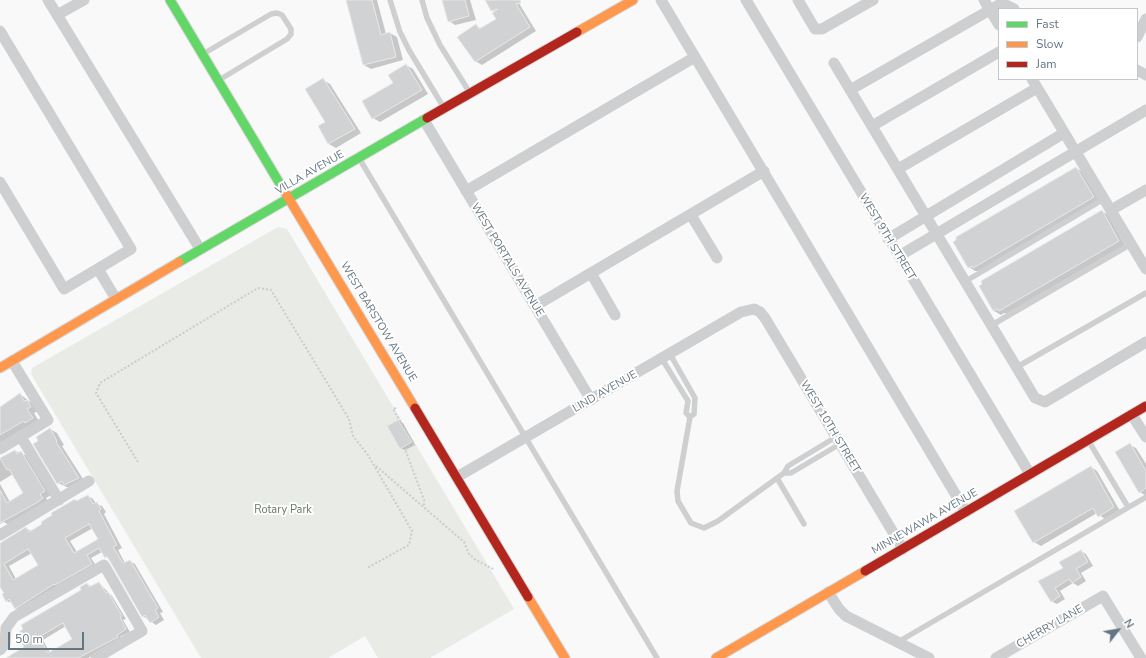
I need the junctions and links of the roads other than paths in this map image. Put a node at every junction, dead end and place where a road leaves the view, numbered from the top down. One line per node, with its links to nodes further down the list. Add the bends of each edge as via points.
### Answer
1 (48, 0): 13 (street)
2 (84, 0): 13 (street)
3 (170, 0): 19 (main road, WEST BARSTOW AVENUE)
4 (390, 0): 26 (lane, via 400,32)
5 (422, 0): 25 (lane, via 427,18 440,45)
6 (661, 0): 20 (street)
7 (746, 0): 44 (street, WEST 9TH STREET)
8 (798, 0): 9 (street, via 815,29 822,29)
9 (873, 0)
10 (630, 1): 25 (main road, VILLA AVENUE)
11 (987, 5): 12 (street, via 1002,3); 15 (street); 24 (street)
12 (1012, 8)
13 (57, 15): 46 (street)
14 (1146, 19): 17 (street)
15 (998, 23)
16 (0, 31): 50 (street, via 132,249)
17 (1138, 35)
18 (998, 53): 29 (street)
19 (203, 54): 22 (main road, WEST BARSTOW AVENUE); 22 (lane, via 271,14 282,16 288,25 291,34 287,39)
20 (695, 57): 34 (street); 37 (street)
21 (834, 63): 24 (street)
22 (219, 80): 38 (main road, WEST BARSTOW AVENUE)
23 (1034, 83): 30 (street); 33 (street)
24 (850, 90): 29 (street)
25 (471, 93): 26 (main road, VILLA AVENUE)
26 (444, 108): 28 (main road, VILLA AVENUE)
27 (1146, 110): 31 (street)
28 (424, 120): 32 (main road, VILLA AVENUE); 37 (street, WEST PORTALS AVENUE)
29 (872, 126): 33 (street)
30 (1064, 133): 31 (street); 42 (street)
31 (1075, 151): 39 (street); 43 (street)
32 (359, 158): 38 (main road, VILLA AVENUE); 69 (lane)
33 (898, 169): 42 (street)
34 (764, 172): 41 (street); 81 (street)
35 (0, 182): 50 (street, via 64,289)
36 (1146, 190): 40 (street)
37 (466, 191): 55 (street, WEST PORTALS AVENUE)
38 (290, 198): 46 (main road, VILLA AVENUE); 75 (main road, WEST BARSTOW AVENUE)
39 (1104, 199): 40 (street); 52 (lane)
40 (1111, 210): 45 (street)
41 (691, 215): 48 (street); 51 (street)
42 (927, 216): 43 (street); 44 (street)
43 (937, 233): 47 (street); 52 (street)
44 (888, 239): 47 (street, WEST 9TH STREET)
45 (1131, 244): 49 (street); 58 (lane)
46 (200, 249): 54 (main road, VILLA AVENUE)
47 (899, 256): 74 (street, WEST 9TH STREET)
48 (717, 258)
49 (1146, 267)
50 (98, 269): 54 (street)
51 (591, 273): 55 (street); 57 (street)
52 (966, 281): 58 (street)
53 (1146, 293): 62 (lane)
54 (116, 299): 61 (main road, VILLA AVENUE)
55 (535, 306): 64 (street, WEST PORTALS AVENUE)
56 (754, 309): 60 (street, LIND AVENUE, via 741,312); 72 (street, WEST 10TH STREET, via 765,318)
57 (615, 315)
58 (992, 325): 62 (street)
59 (1146, 342): 62 (street, via 1045,402 1036,398)
60 (666, 357): 64 (street, LIND AVENUE); 67 (lane, via 688,401 686,413); 67 (lane, via 695,398 694,414)
61 (12, 361): 63 (main road, VILLA AVENUE); 68 (street, via 48,420)
62 (1017, 367)
63 (0, 368)
64 (591, 400): 69 (street, LIND AVENUE)
65 (1146, 406): 66 (main road, MINNEWAWA AVENUE)
66 (1132, 414): 70 (street); 71 (main road, MINNEWAWA AVENUE)
67 (690, 417): 76 (lane, via 677,491 678,501 691,523 704,528 718,521)
68 (21, 437): 73 (street); 79 (street)
69 (525, 437): 75 (street, LIND AVENUE); 92 (lane)
70 (1146, 437)
71 (1088, 440): 74 (main road, MINNEWAWA AVENUE); 80 (lane)
72 (838, 441): 76 (lane, via 791,473 784,473); 84 (street, WEST 10TH STREET)
73 (0, 449)
74 (1030, 474): 81 (main road, MINNEWAWA AVENUE)
75 (457, 477): 91 (main road, WEST BARSTOW AVENUE)
76 (777, 478): 82 (lane)
77 (89, 481): 79 (street)
78 (1146, 497): 80 (lane)
79 (58, 500): 83 (street)
80 (1128, 508): 86 (lane)
81 (966, 512): 84 (main road, MINNEWAWA AVENUE)
82 (804, 524)
83 (0, 535)
84 (903, 549): 85 (main road, MINNEWAWA AVENUE)
85 (828, 592): 86 (street, via 846,616); 88 (main road, MINNEWAWA AVENUE)
86 (898, 642): 93 (street)
87 (0, 650): 90 (street, via 5,644 6,628 14,617 104,565 142,631)
88 (722, 657)
89 (1001, 657): 94 (street, CHERRY LANE, via 1103,596)
90 (96, 658)
91 (565, 658)
92 (657, 658)
93 (929, 658)
94 (1141, 658)

